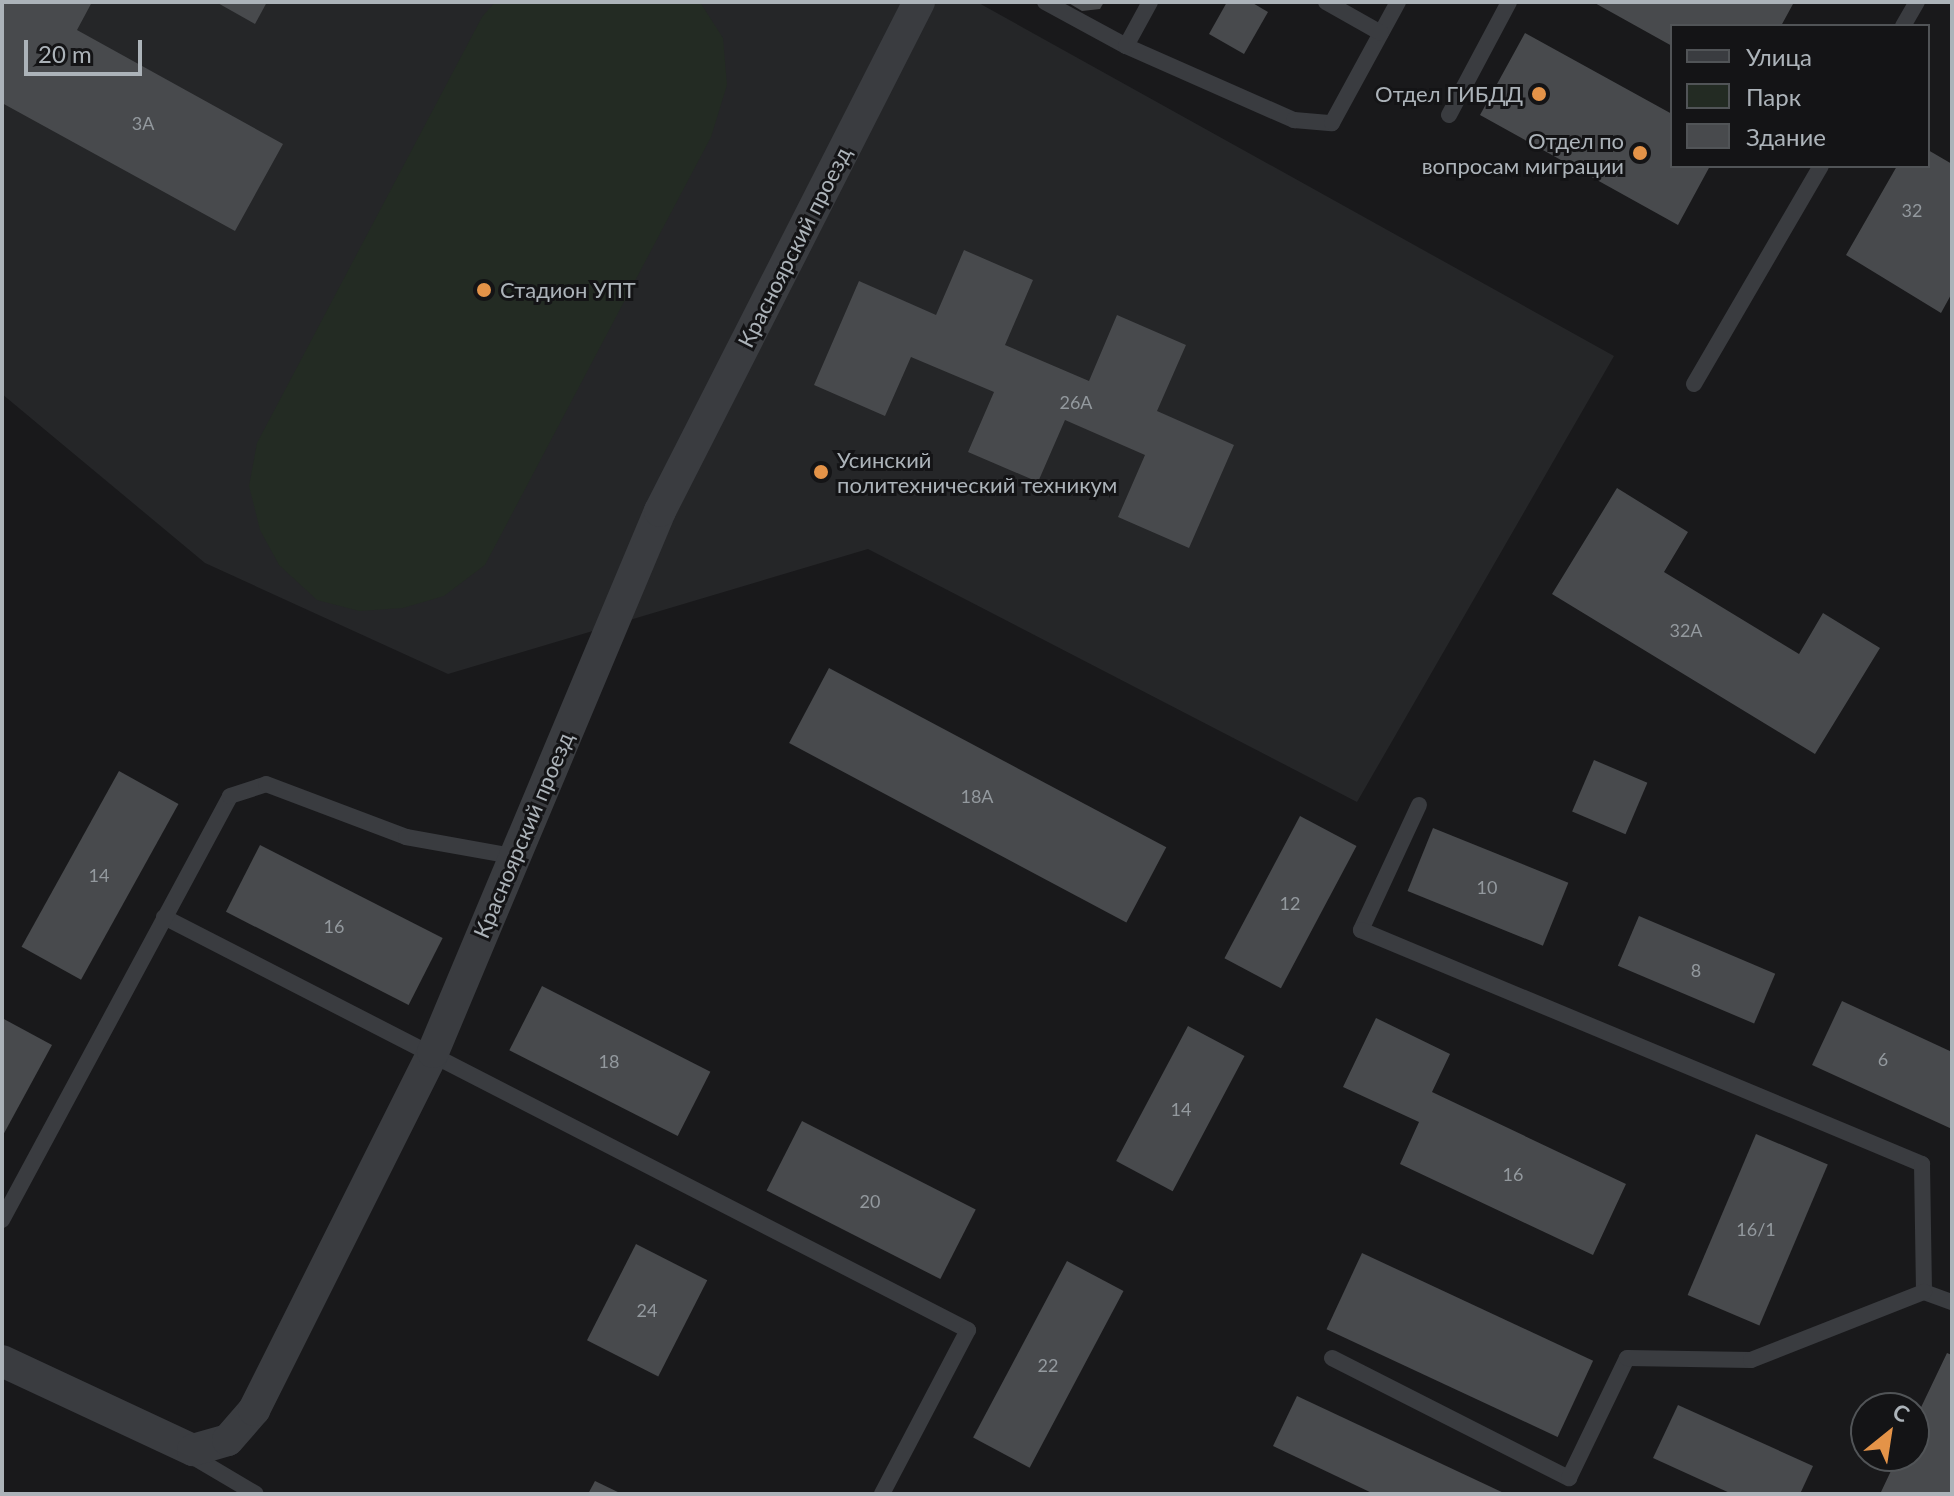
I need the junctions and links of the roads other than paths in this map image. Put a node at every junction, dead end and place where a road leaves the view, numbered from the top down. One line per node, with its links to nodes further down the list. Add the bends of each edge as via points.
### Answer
1 (919, 2): 15 (street, Красноярский проезд, via 660,511)
2 (1045, 2): 10 (lane)
3 (1150, 2): 10 (lane)
4 (1326, 2): 9 (lane)
5 (1398, 2): 9 (lane)
6 (1509, 2): 11 (lane)
7 (1917, 2): 8 (lane)
8 (1904, 24)
9 (1381, 33): 10 (lane, via 1332,123 1294,120)
10 (1126, 46)
11 (1449, 115)
12 (1820, 168): 13 (lane)
13 (1694, 384)
14 (1419, 805): 19 (lane, via 1361,930 1922,1164)
15 (513, 856): 16 (lane, via 406,837 266,784 230,796); 17 (street, Красноярский проезд)
16 (164, 917): 17 (lane); 18 (lane)
17 (433, 1052): 23 (street, Красноярский проезд, via 254,1410 235,1434 213,1447); 25 (lane, via 968,1330)
18 (2, 1220)
19 (1924, 1292): 20 (lane); 21 (lane, via 1751,1360 1627,1358 1569,1478)
20 (1952, 1302)
21 (1332, 1358)
22 (2, 1361): 23 (street, Красноярский проезд)
23 (172, 1444): 24 (lane)
24 (256, 1494)
25 (882, 1494)

